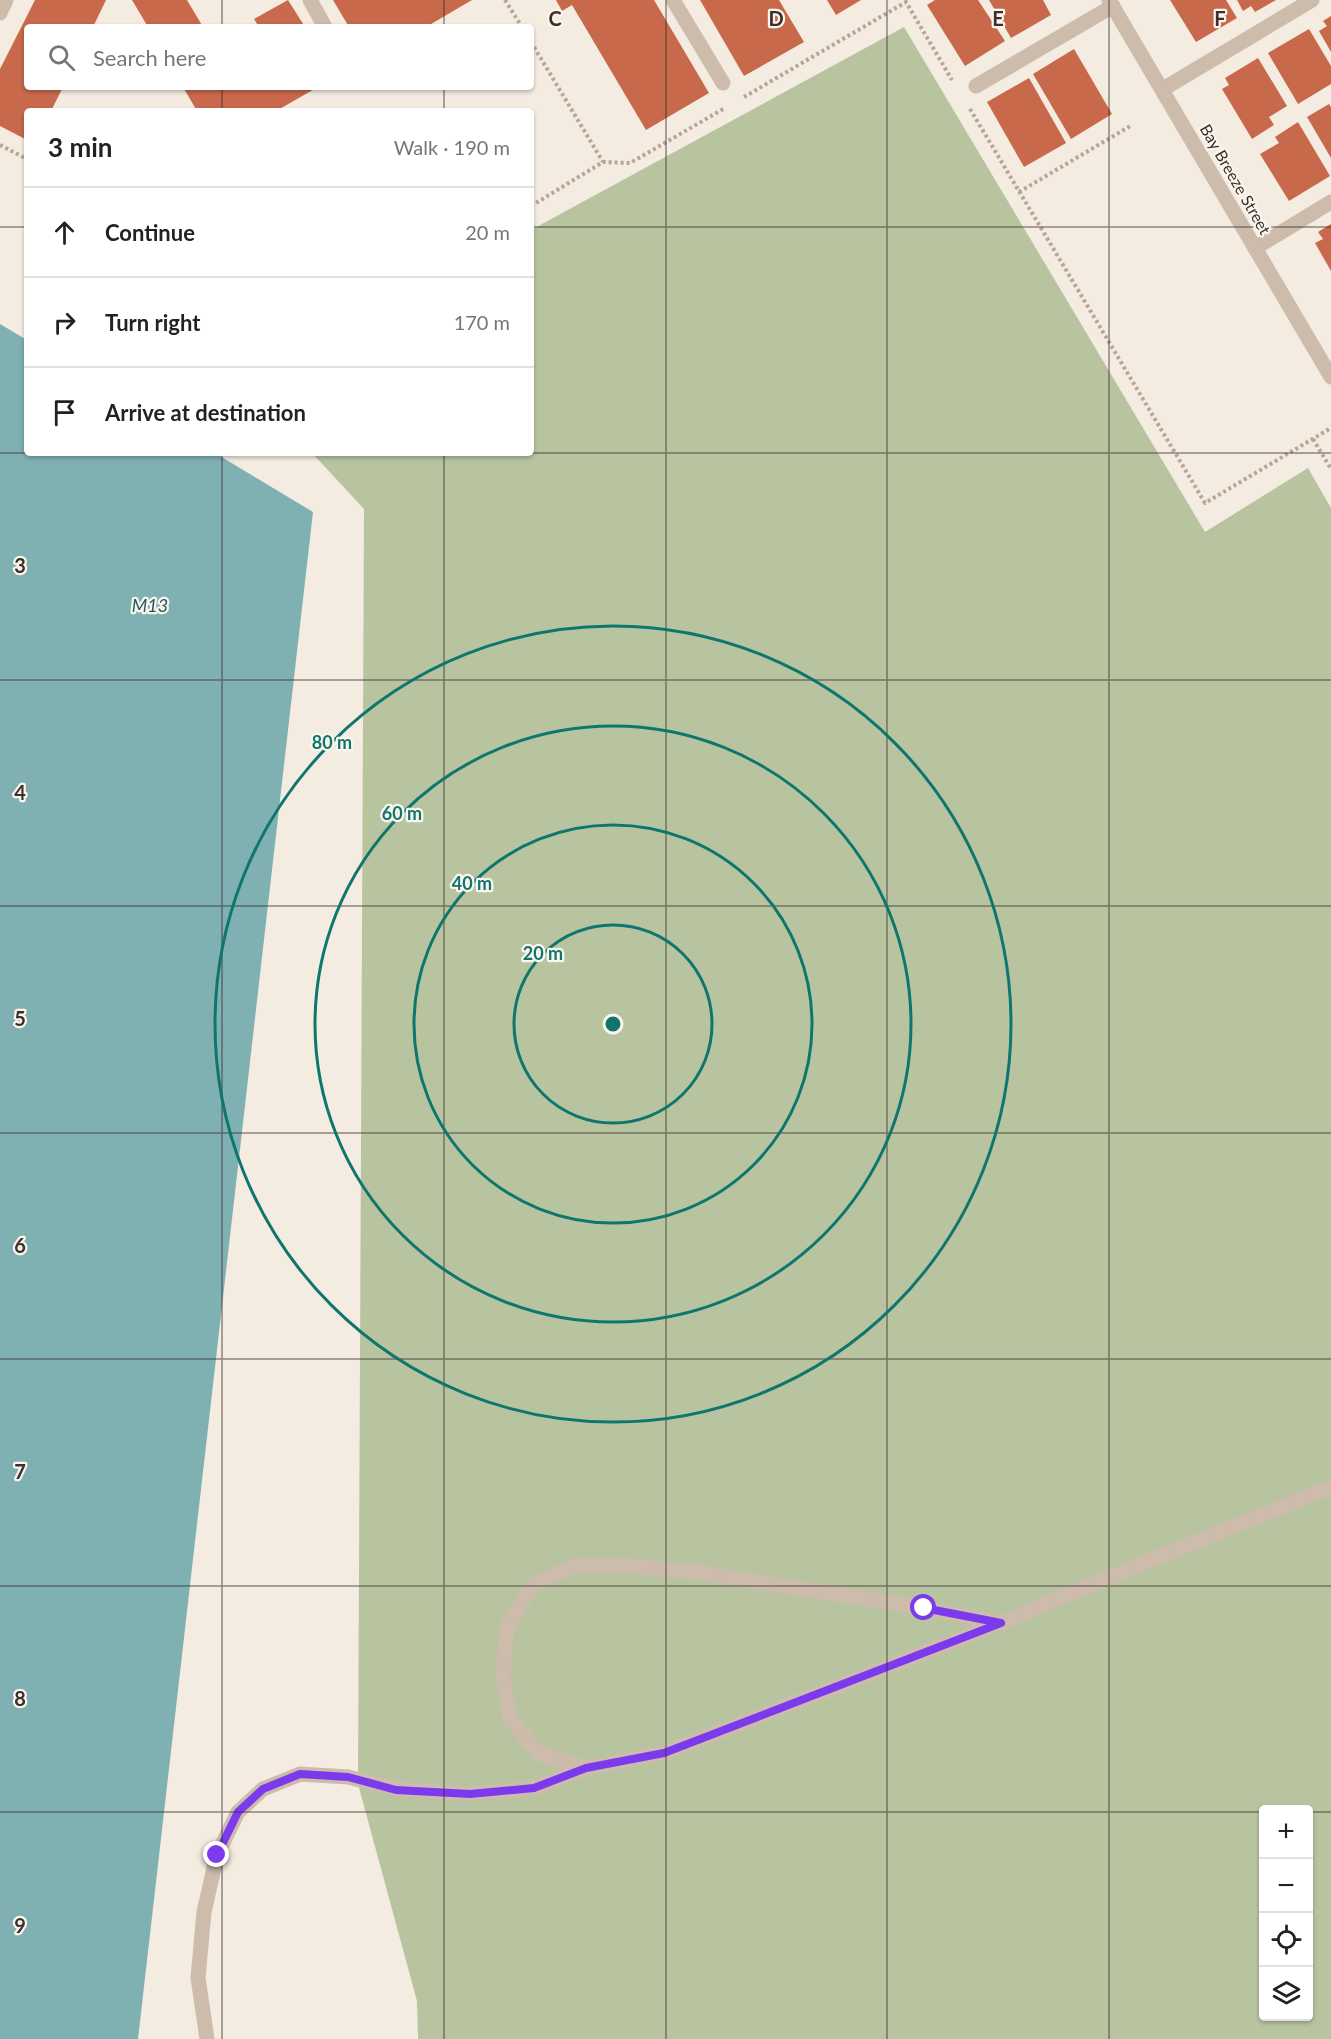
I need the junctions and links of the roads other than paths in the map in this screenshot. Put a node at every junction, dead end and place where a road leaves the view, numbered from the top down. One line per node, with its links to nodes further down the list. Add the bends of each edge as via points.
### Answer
1 (6, 0): 6 (street)
2 (310, 0): 7 (street)
3 (673, 0): 8 (street)
4 (1312, 0): 10 (street)
5 (1111, 3): 9 (street); 10 (street, Bay Breeze Street)
6 (0, 13)
7 (323, 24)
8 (723, 83)
9 (976, 86)
10 (1163, 89): 12 (street, Bay Breeze Street)
11 (1331, 202): 12 (street)
12 (1255, 248): 13 (street, Bay Breeze Street)
13 (1331, 377)
14 (1331, 1486): 15 (street)
15 (1001, 1623): 16 (street, via 664,1753); 16 (street, via 695,1572 573,1566 534,1585 507,1626 503,1676 510,1720 540,1754)
16 (586, 1768): 17 (street, via 534,1788 470,1794 396,1790 348,1777 300,1774 263,1789 238,1812 217,1855 204,1912 198,1978)
17 (207, 2039)

